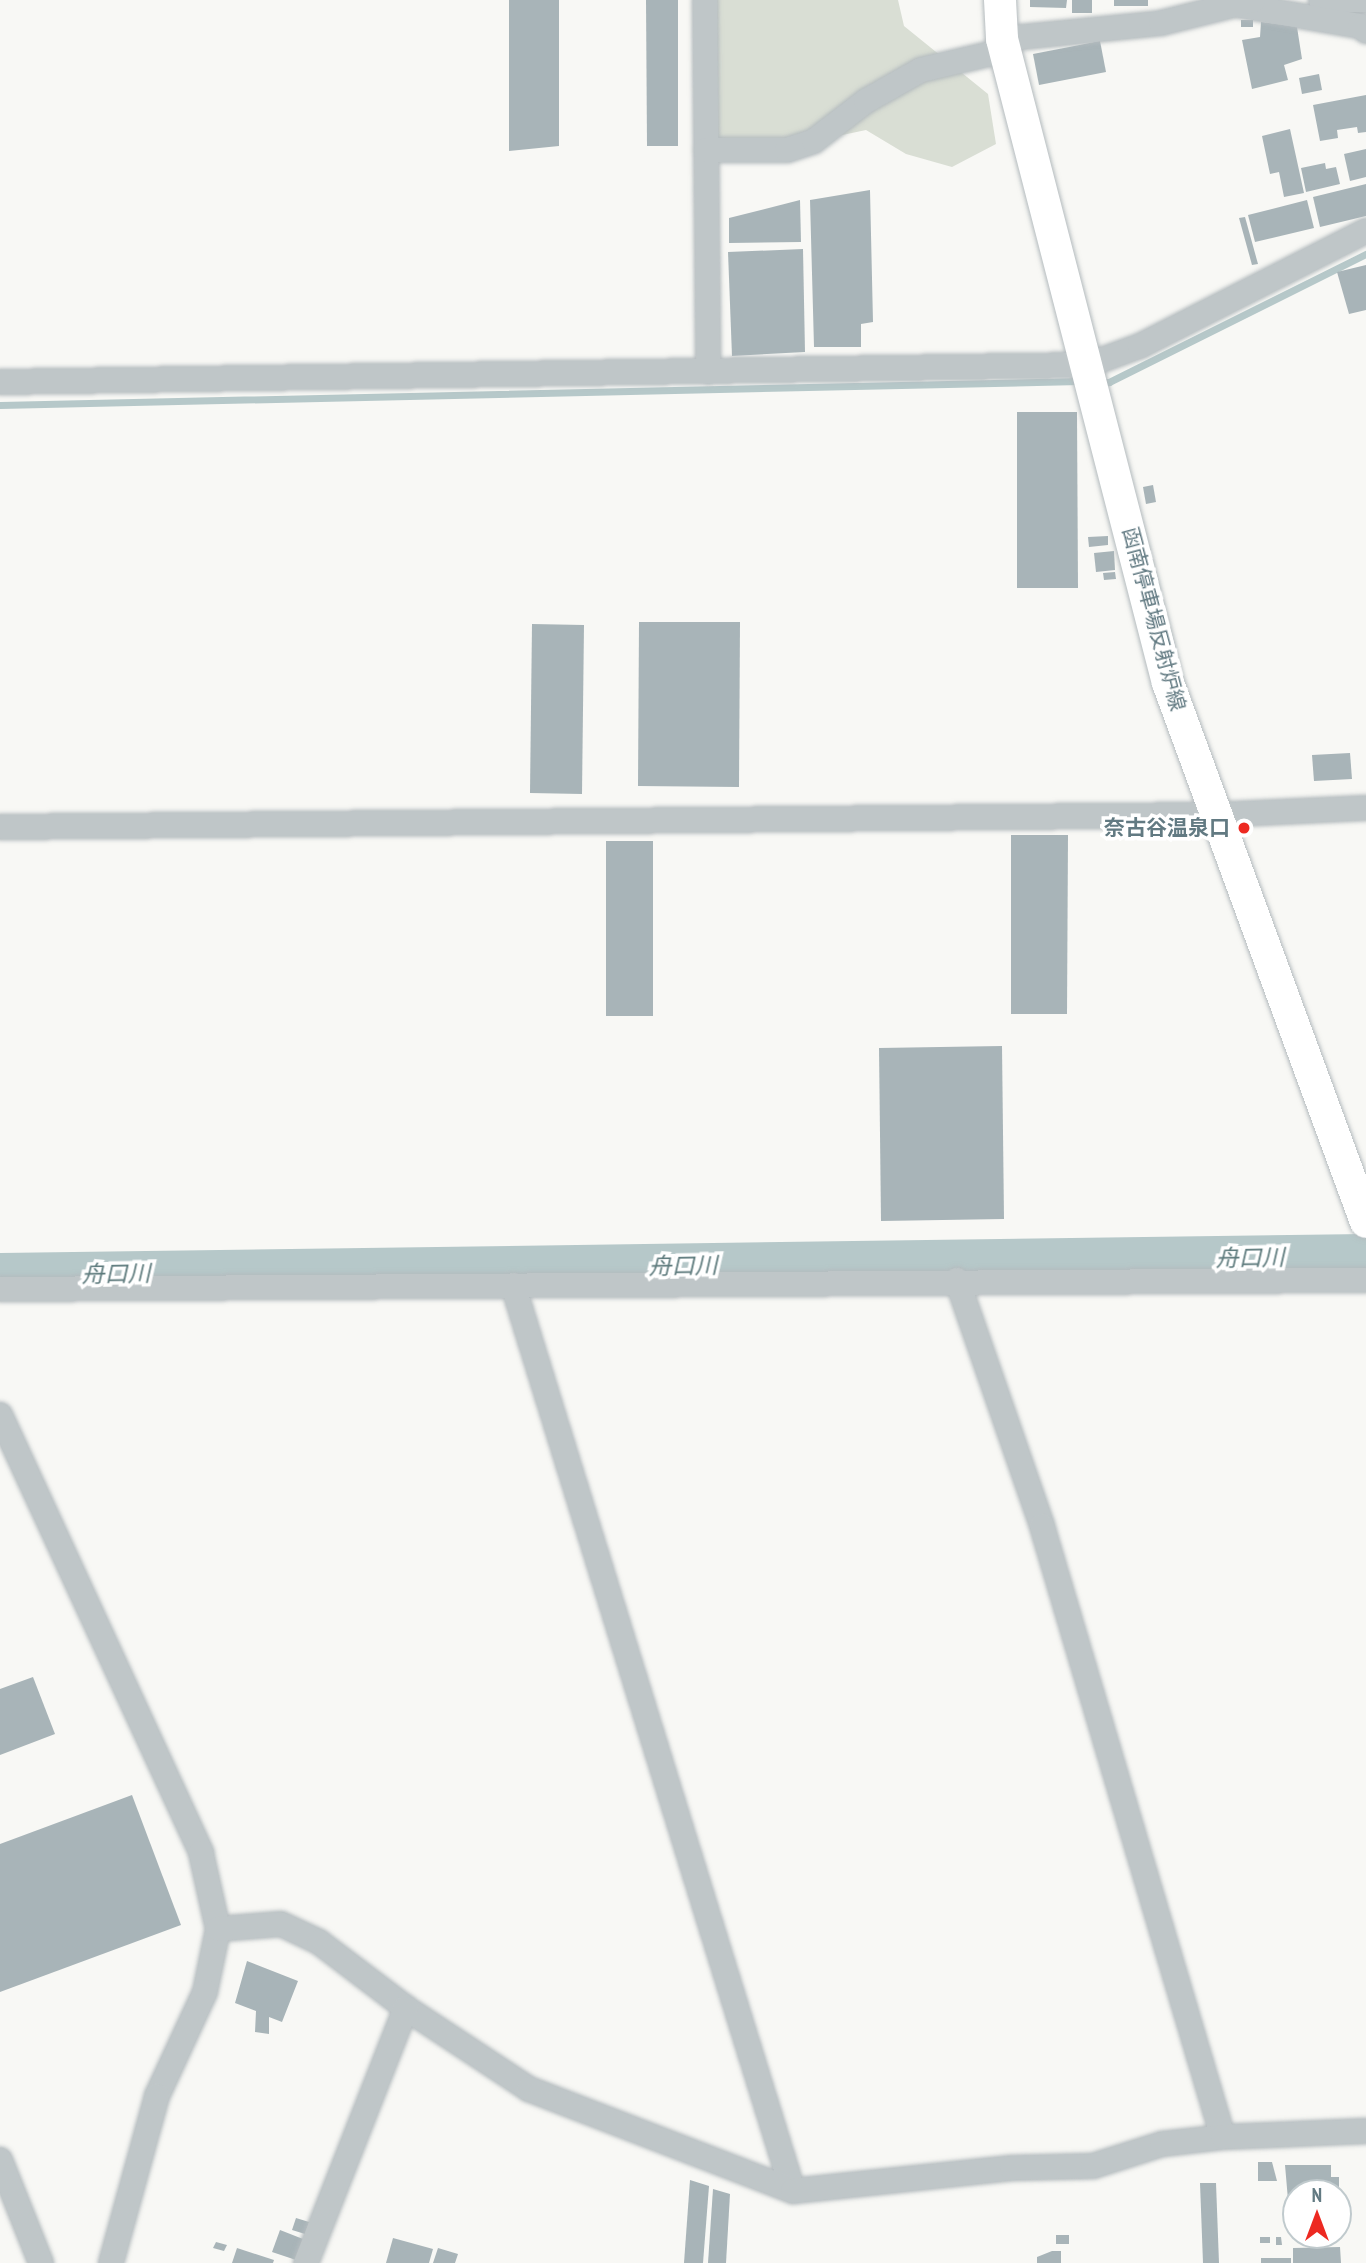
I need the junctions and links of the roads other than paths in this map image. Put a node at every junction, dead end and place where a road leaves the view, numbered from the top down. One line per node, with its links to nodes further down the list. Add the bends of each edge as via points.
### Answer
1 (705, 0): 9 (street)
2 (1000, 0): 8 (main road, 函南停車場反射炉線)
3 (1321, 0): 4 (street)
4 (1366, 0)
5 (1245, 2): 6 (street); 7 (street)
6 (1162, 11): 8 (street)
7 (1366, 31)
8 (1004, 44): 9 (street, via 921,70 866,101 814,141 787,150); 12 (main road, 函南停車場反射炉線)
9 (706, 150): 11 (street)
10 (1366, 231): 12 (street)
11 (708, 372): 12 (street); 13 (street)
12 (1091, 375): 15 (main road, 函南停車場反射炉線, via 1168,683)
13 (0, 382)
14 (1366, 808): 15 (street)
15 (1216, 815): 16 (street); 17 (main road, 函南停車場反射炉線)
16 (0, 827)
17 (1366, 1222)
18 (957, 1280): 19 (street); 20 (street); 26 (street, via 1042,1526)
19 (1366, 1280)
20 (513, 1285): 21 (street); 28 (street)
21 (0, 1289)
22 (0, 1415): 23 (street, via 201,1853)
23 (218, 1929): 24 (street, via 281,1924 319,1942); 30 (street, via 205,1992 157,2096)
24 (406, 2008): 28 (street, via 529,2089); 31 (street)
25 (1366, 2131): 26 (street)
26 (1223, 2137): 28 (street, via 1162,2144 1093,2166 1012,2168)
27 (0, 2160): 29 (street)
28 (793, 2191)
29 (41, 2263)
30 (111, 2263)
31 (306, 2263)

